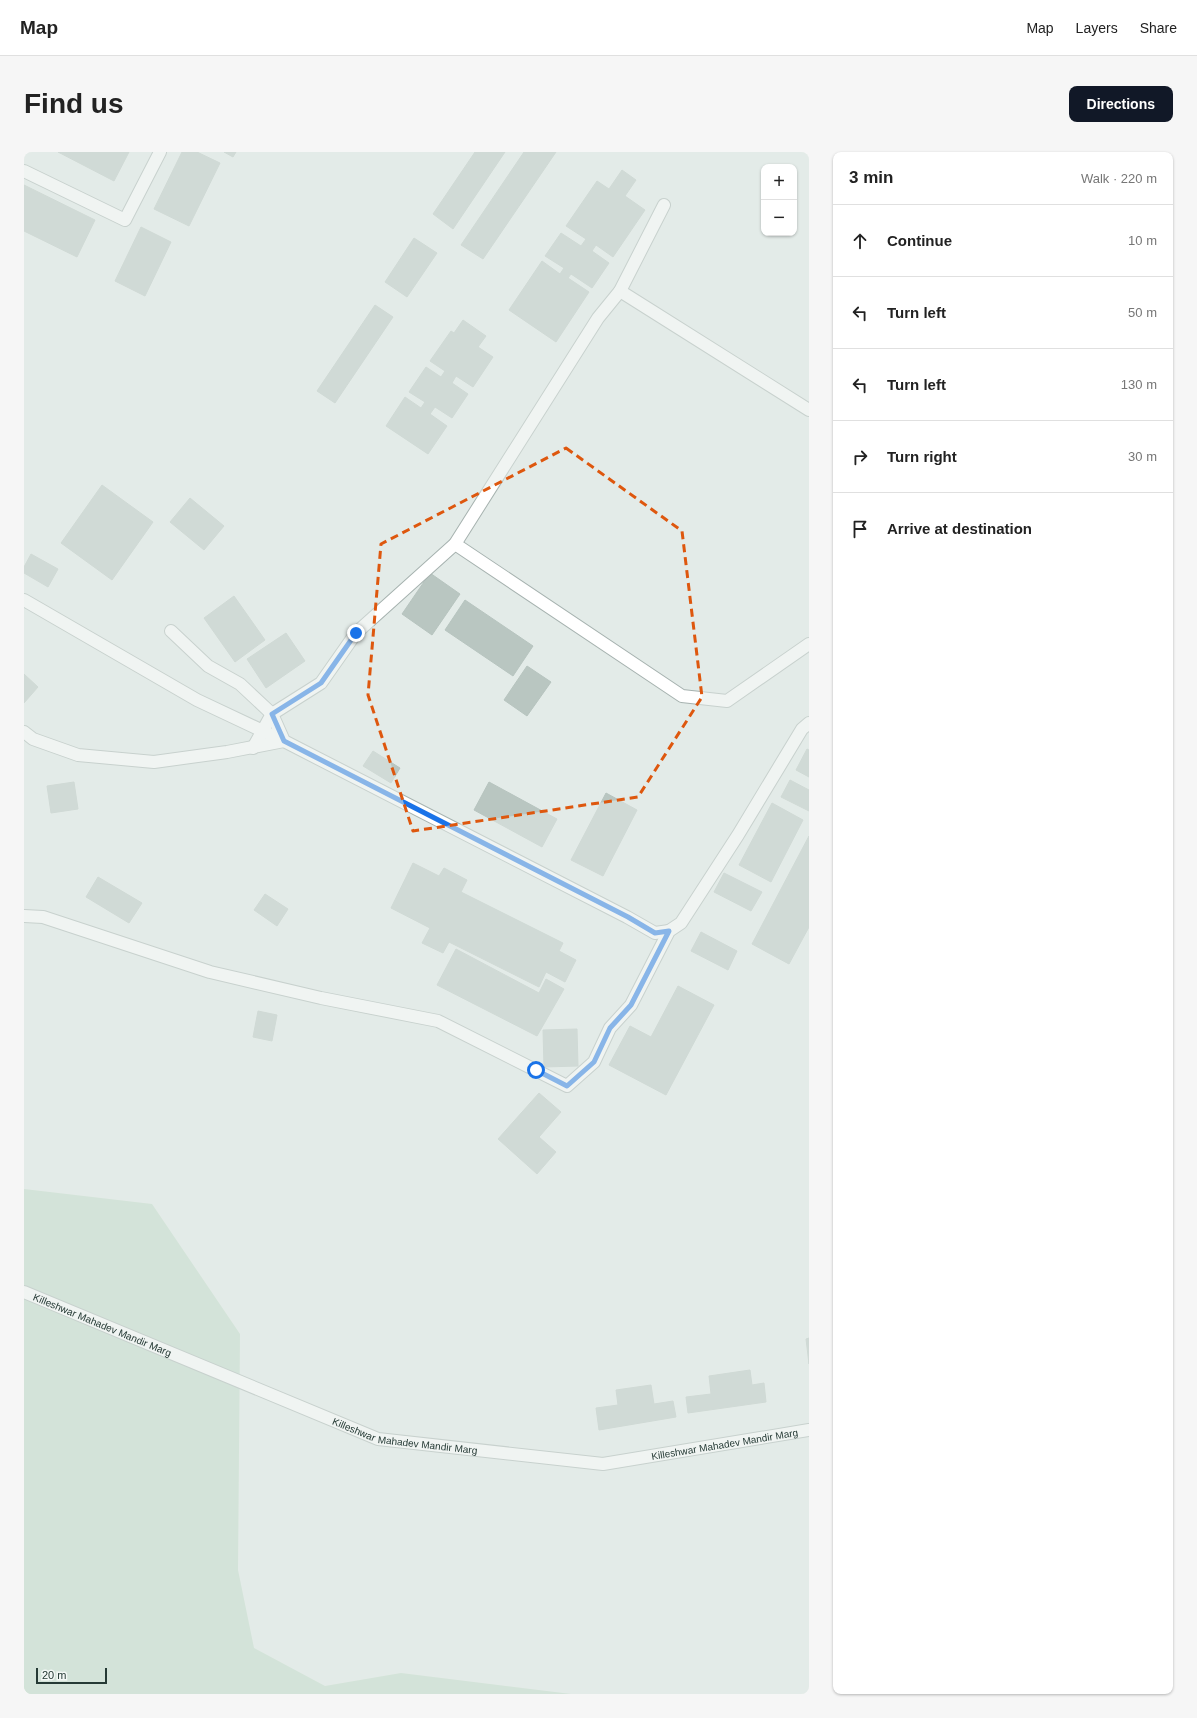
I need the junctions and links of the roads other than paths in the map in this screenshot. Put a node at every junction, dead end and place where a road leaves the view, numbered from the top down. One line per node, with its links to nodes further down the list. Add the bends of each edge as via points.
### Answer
1 (160, 152): 2 (street, via 125,220)
2 (24, 171)
3 (664, 205): 4 (street)
4 (620, 291): 5 (street); 6 (street, via 598,318)
5 (809, 410)
6 (455, 544): 9 (street, via 682,696 726,701); 10 (street, via 356,633 321,683)
7 (24, 600): 13 (street, via 196,700)
8 (171, 631): 10 (street, via 208,666 240,684)
9 (809, 644)
10 (272, 714): 13 (street); 14 (street)
11 (809, 723): 17 (street, via 802,729 681,923)
12 (24, 732): 15 (street, via 33,739 78,754 154,762)
13 (264, 732): 14 (street); 15 (street)
14 (284, 741): 15 (street); 17 (street, via 655,933)
15 (253, 748)
16 (24, 916): 17 (street, via 43,917 210,972 321,998 438,1021 567,1086 594,1062 610,1028 631,1005)
17 (669, 931)
18 (24, 1292): 19 (street, Killeshwar Mahadev Mandir Marg, via 378,1439 603,1464)
19 (809, 1430)

